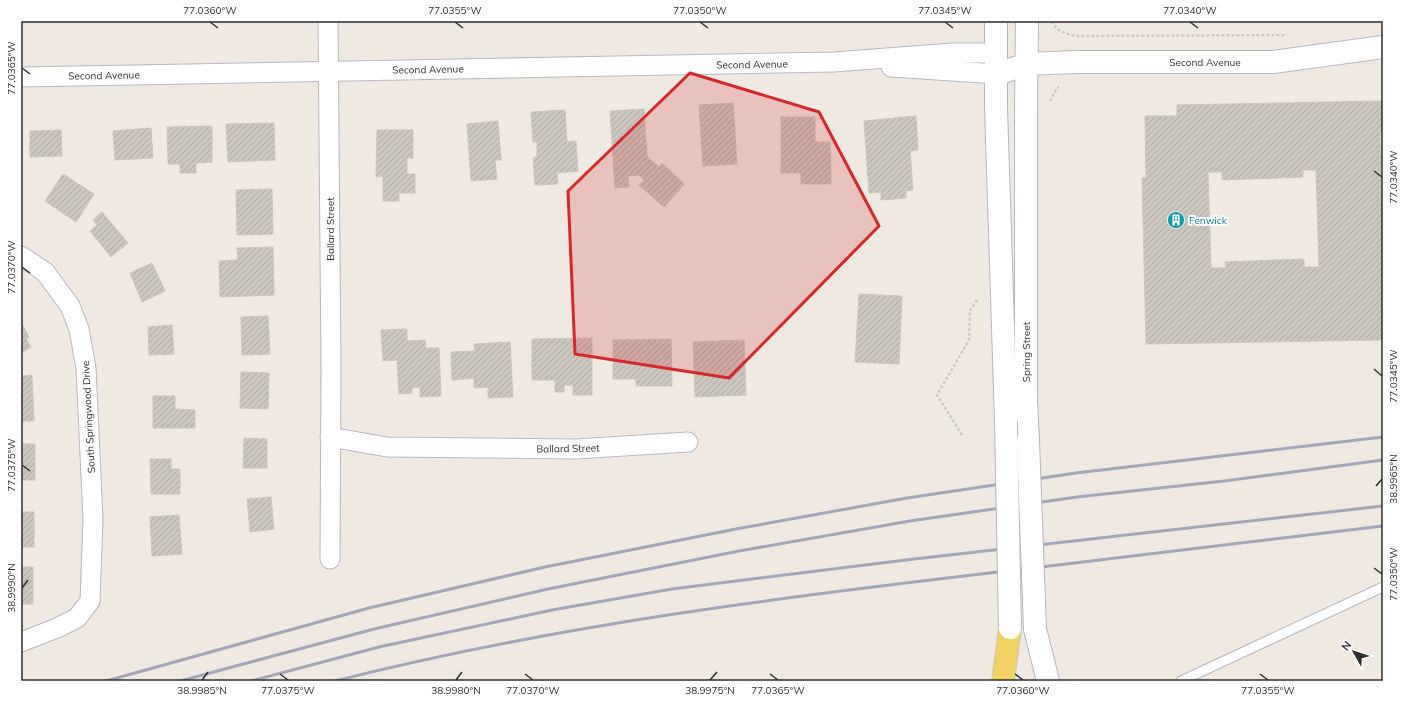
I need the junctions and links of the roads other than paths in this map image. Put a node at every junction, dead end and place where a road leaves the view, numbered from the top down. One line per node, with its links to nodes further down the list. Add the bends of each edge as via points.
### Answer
1 (328, 21): 8 (street, Ballard Street)
2 (996, 21): 5 (main road, Spring Street)
3 (1028, 21): 7 (main road, Spring Street)
4 (1383, 47): 7 (main road, Second Avenue, via 1273,62)
5 (997, 53): 6 (street, Second Avenue, via 953,53); 7 (main road, Second Avenue); 9 (main road, Spring Street)
6 (834, 62): 8 (street, Second Avenue); 9 (street, Second Avenue)
7 (1027, 64): 9 (main road, Second Avenue); 12 (main road, Spring Street)
8 (328, 71): 10 (street, Second Avenue); 13 (street, Ballard Street)
9 (997, 74): 12 (main road, Spring Street, via 996,116)
10 (21, 77)
11 (21, 256): 18 (street, South Springwood Drive, via 44,272 70,306 79,328 86,368 93,519 90,601 77,618)
12 (1016, 401): 17 (main road, Spring Street, bridge); 21 (main road, Spring Street, bridge, via 1035,629)
13 (330, 437): 14 (street, Ballard Street, via 387,447 576,449); 15 (street, Ballard Street)
14 (688, 442)
15 (330, 559)
16 (1383, 587): 22 (lane)
17 (1010, 628): 19 (main road); 20 (main road, Spring Street)
18 (21, 642)
19 (1003, 681)
20 (1011, 681)
21 (1048, 681)
22 (1180, 681)

